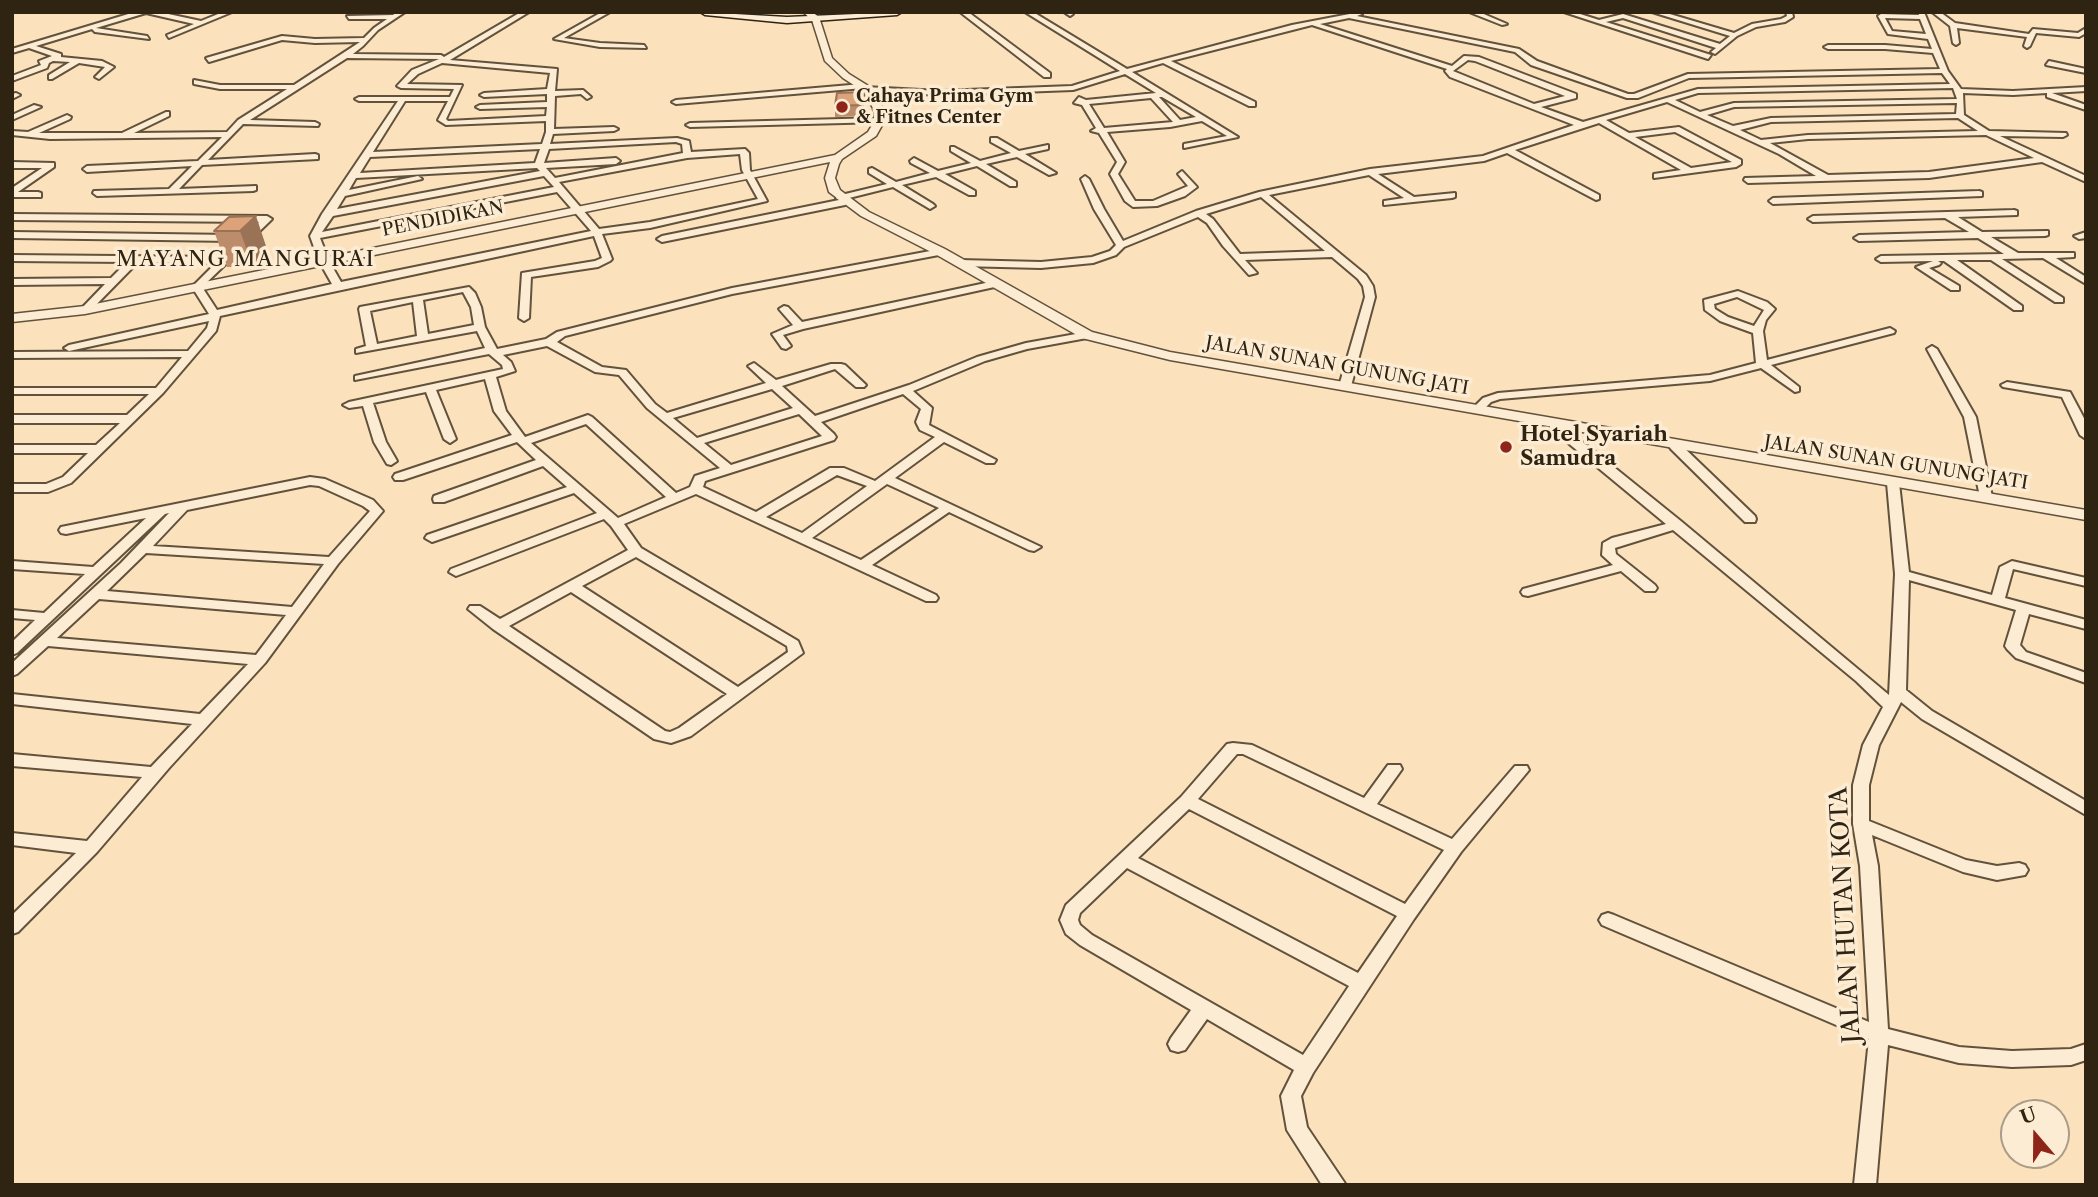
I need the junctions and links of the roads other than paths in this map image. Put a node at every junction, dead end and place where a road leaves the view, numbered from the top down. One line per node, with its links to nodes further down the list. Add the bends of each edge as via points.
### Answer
1 (124, 12): 20 (street)
2 (146, 12): 20 (street); 28 (street)
3 (229, 12): 28 (street)
4 (402, 12): 26 (street)
5 (526, 12): 53 (street)
6 (607, 12): 34 (street)
7 (705, 12): 19 (main road)
8 (897, 12): 23 (main road)
9 (963, 12): 63 (street)
10 (1027, 12): 61 (street)
11 (1368, 12): 21 (street)
12 (1472, 12): 30 (street)
13 (1567, 12): 27 (street)
14 (1611, 12): 24 (street)
15 (1649, 12): 24 (street)
16 (1655, 12): 36 (street)
17 (1789, 12): 36 (street, via 1790,17 1783,21 1754,24)
18 (1935, 12): 31 (street)
19 (713, 13): 23 (main road, via 787,20)
20 (135, 15): 32 (street)
21 (1351, 15): 29 (street); 64 (street, via 1517,50 1534,63 1627,96)
22 (1922, 15): 40 (street); 40 (street, via 1881,16 1890,33)
23 (811, 16): 71 (street, via 828,59)
24 (1623, 16): 27 (street); 46 (street)
25 (349, 17): 26 (street)
26 (393, 17): 42 (street)
27 (1597, 22): 51 (street)
28 (201, 23): 37 (street)
29 (1314, 23): 56 (street); 58 (street)
30 (1504, 24)
31 (1953, 25): 39 (street); 43 (street)
32 (90, 29): 41 (street); 45 (street)
33 (2086, 30): 39 (street, via 2079,35 2035,31)
34 (566, 33): 35 (street); 38 (street, via 557,39 600,45 643,42)
35 (590, 34)
36 (1735, 34): 46 (street)
37 (169, 36)
38 (615, 36)
39 (2031, 36): 44 (street)
40 (1931, 37): 49 (street)
41 (147, 38)
42 (366, 40): 50 (street); 55 (street, via 282,38)
43 (1956, 43)
44 (2027, 46)
45 (30, 47): 48 (street); 52 (street, via 59,55)
46 (1721, 47): 51 (street)
47 (1828, 47): 49 (street)
48 (12, 51)
49 (1936, 51): 59 (street)
50 (345, 56): 53 (street); 70 (street)
51 (1708, 57): 64 (street)
52 (54, 59): 54 (street); 67 (street)
53 (444, 59): 76 (street, via 553,70); 85 (street, via 415,72 401,86 459,87)
54 (79, 60): 65 (street); 66 (street, via 110,67)
55 (209, 60)
56 (1164, 61): 61 (street); 93 (street)
57 (2049, 63): 60 (street)
58 (1451, 68): 96 (street, via 1453,75); 96 (street, via 1466,58 1476,59 1573,96)
59 (1944, 71): 62 (street); 74 (street)
60 (2086, 71)
61 (1123, 72): 72 (street); 79 (street)
62 (1812, 74): 64 (street); 73 (street)
63 (1047, 75)
64 (1688, 76)
65 (52, 77)
66 (99, 77)
67 (12, 79)
68 (197, 82): 70 (street, via 220,87)
69 (2086, 83): 75 (street)
70 (295, 87): 108 (street)
71 (864, 88): 72 (street, via 940,93); 89 (street); 106 (street, via 878,108)
72 (1073, 88): 90 (street)
73 (1829, 88): 74 (street); 86 (street, via 1698,91); 91 (street)
74 (1957, 88): 77 (street); 87 (street)
75 (2082, 89): 77 (street)
76 (552, 92): 78 (street); 81 (street, via 583,92); 92 (street)
77 (2038, 92): 82 (street)
78 (484, 94)
79 (1164, 94): 80 (street); 104 (street)
80 (1153, 95): 90 (street); 110 (street)
81 (587, 97)
82 (2058, 97): 88 (street); 97 (street)
83 (359, 99): 84 (street)
84 (403, 99): 85 (street); 133 (street)
85 (452, 99): 103 (street, via 442,120 446,123)
86 (1668, 100): 99 (street); 107 (street)
87 (1961, 101): 91 (street); 100 (street)
88 (2086, 101)
89 (676, 102)
90 (1080, 102): 115 (street)
91 (1848, 103): 99 (street, via 1734,105); 105 (street)
92 (551, 104): 95 (street); 103 (street)
93 (1252, 104)
94 (37, 107): 102 (street)
95 (480, 107)
96 (1533, 107): 112 (street)
97 (2086, 108)
98 (166, 114): 124 (street)
99 (1700, 114): 114 (street)
100 (1960, 116): 105 (street); 118 (street)
101 (67, 117): 120 (street)
102 (12, 118)
103 (550, 118): 116 (street)
104 (1203, 118): 110 (street); 127 (street, via 1234,137)
105 (1870, 118): 114 (street, via 1771,120); 122 (street)
106 (880, 120): 111 (street); 136 (street, via 873,134)
107 (1600, 120): 112 (street); 121 (street)
108 (241, 122): 109 (street); 119 (street)
109 (315, 124)
110 (1174, 124): 115 (street); 127 (street)
111 (690, 125)
112 (1583, 125): 130 (street)
113 (614, 129): 116 (street)
114 (1732, 129): 126 (street)
115 (1098, 131): 182 (street, via 1112,163 1118,165 1114,174 1128,199 1133,204)
116 (550, 132): 128 (street)
117 (12, 133): 120 (street)
118 (1987, 133): 122 (street); 123 (street); 138 (street)
119 (227, 134): 124 (street); 141 (street)
120 (30, 135): 124 (street)
121 (1631, 135): 149 (street); 149 (street, via 1676,130 1738,162)
122 (1891, 135): 126 (street)
123 (2063, 135)
124 (122, 137)
125 (995, 140): 131 (street)
126 (1761, 142): 160 (street)
127 (1187, 146): 132 (street)
128 (545, 147): 133 (street); 134 (street, via 684,141); 146 (street)
129 (954, 149): 140 (street)
130 (1509, 150): 150 (street, via 1485,158); 177 (street)
131 (1016, 152): 131 (street, via 1043,142 1054,173); 140 (street)
132 (1194, 154)
133 (368, 155): 154 (street)
134 (687, 155): 137 (street); 153 (street, via 742,151)
135 (315, 157): 141 (street)
136 (838, 157): 153 (street, PENDIDIKAN); 178 (street, via 830,184)
137 (670, 159): 146 (street); 165 (street)
138 (2044, 159): 147 (street); 157 (street)
139 (914, 161): 151 (street)
140 (975, 162): 151 (street); 164 (street)
141 (199, 163): 144 (street); 167 (street)
142 (12, 165): 162 (street, via 51,165)
143 (2086, 167): 147 (street)
144 (87, 169)
145 (470, 169): 146 (street); 154 (street); 171 (street)
146 (541, 169): 165 (street); 187 (street)
147 (2065, 169): 158 (street)
148 (872, 171): 163 (street)
149 (1689, 171): 155 (street)
150 (1370, 172): 172 (street); 179 (street)
151 (935, 173): 163 (street); 170 (street)
152 (1182, 174): 182 (street, via 1193,187)
153 (748, 175): 184 (street, PENDIDIKAN); 192 (street, via 763,201)
154 (354, 176): 171 (street)
155 (1657, 176)
156 (1085, 178): 203 (street)
157 (1882, 178): 160 (street); 176 (street)
158 (2086, 178)
159 (1748, 180): 160 (street)
160 (1829, 180)
161 (12, 181): 162 (street)
162 (29, 181): 168 (street)
163 (893, 184): 178 (street); 183 (street)
164 (1013, 184)
165 (555, 185): 184 (street); 199 (street)
166 (253, 188): 167 (street)
167 (171, 192): 169 (street)
168 (12, 193): 174 (street)
169 (97, 193)
170 (972, 193)
171 (340, 194): 187 (street)
172 (1262, 194): 185 (street); 206 (street)
173 (1979, 194): 176 (street)
174 (38, 195)
175 (1452, 195): 179 (street)
176 (1913, 195): 180 (street); 188 (street)
177 (1596, 197)
178 (843, 200): 202 (street); 205 (street, JALAN SUNAN GUNUNG JATI)
179 (1413, 200): 181 (street)
180 (1773, 201)
181 (1387, 203)
182 (1154, 204): 193 (street, via 1153,210)
183 (930, 206)
184 (579, 209): 194 (street); 217 (street, PENDIDIKAN)
185 (1199, 213): 193 (street); 209 (street)
186 (2014, 213): 188 (street)
187 (327, 214): 199 (street)
188 (1946, 215): 191 (street); 198 (street)
189 (12, 217): 190 (street)
190 (58, 217): 197 (street); 200 (street, via 267,219)
191 (1813, 219)
192 (650, 225): 194 (street); 202 (street)
193 (1166, 225): 203 (street)
194 (597, 232): 224 (street); 234 (street, via 605,262 526,275)
195 (2045, 233): 198 (street)
196 (12, 235): 197 (street)
197 (39, 235): 200 (street); 208 (street)
198 (1981, 235): 201 (street); 210 (street)
199 (315, 236): 217 (street)
200 (248, 238): 215 (street)
201 (1858, 238)
202 (662, 239): 204 (street)
203 (1121, 245): 218 (street, via 1103,257 1067,263)
204 (669, 248)
205 (942, 252): 218 (street, JALAN SUNAN GUNUNG JATI); 241 (street, via 720,294 561,334)
206 (1335, 254): 209 (street); 258 (street, via 1362,277 1370,296)
207 (2071, 255): 211 (street)
208 (12, 256): 212 (street)
209 (1238, 257): 219 (street)
210 (2018, 257): 211 (street); 213 (street)
211 (2047, 257): 222 (street)
212 (137, 258): 215 (street); 220 (street)
213 (1993, 258): 216 (street); 228 (street)
214 (1881, 259): 216 (street)
215 (225, 260): 225 (street)
216 (1949, 260): 226 (street, via 1921,267); 229 (street)
217 (324, 261): 224 (street); 225 (street, PENDIDIKAN)
218 (960, 263): 223 (street, JALAN SUNAN GUNUNG JATI)
219 (1252, 273)
220 (115, 281): 221 (street); 231 (street)
221 (12, 282)
222 (2086, 282)
223 (995, 284): 235 (street); 239 (street, JALAN SUNAN GUNUNG JATI)
224 (338, 286): 232 (street)
225 (197, 287): 231 (street, PENDIDIKAN); 232 (street)
226 (1955, 288)
227 (418, 299): 236 (street, via 465,289 476,307); 240 (street); 243 (street, via 364,310)
228 (2059, 300)
229 (2018, 308)
230 (784, 309): 235 (street)
231 (85, 310): 233 (street, PENDIDIKAN)
232 (214, 315): 247 (street); 248 (street, via 212,329)
233 (12, 318)
234 (524, 318)
235 (800, 326): 242 (street, via 777,334)
236 (480, 327): 240 (street); 246 (street)
237 (1758, 331): 237 (street, via 1724,319 1710,310 1708,302 1738,294 1763,304 1770,309); 251 (street)
238 (1890, 331): 251 (street)
239 (1087, 335): 258 (street, JALAN SUNAN GUNUNG JATI, via 1170,356); 261 (street, via 981,359)
240 (423, 338): 243 (street)
241 (549, 342): 246 (street); 268 (street, via 599,370 622,372)
242 (786, 346)
243 (372, 348): 245 (street)
244 (1932, 349): 291 (street, via 1970,417)
245 (360, 351)
246 (492, 352): 253 (street, via 509,370); 254 (street)
247 (42, 354): 248 (street); 249 (street)
248 (192, 354): 263 (street)
249 (18, 355): 250 (street)
250 (12, 364)
251 (1762, 364): 260 (street); 267 (street, via 1710,378 1498,396)
252 (754, 366): 257 (street)
253 (490, 376): 259 (street); 276 (street, via 500,411)
254 (359, 377)
255 (860, 385): 257 (street, via 835,366)
256 (2007, 385): 273 (street, via 2066,394)
257 (773, 386): 266 (street); 268 (street)
258 (1345, 386): 267 (street, JALAN SUNAN GUNUNG JATI)
259 (430, 388): 264 (street); 275 (street)
260 (1795, 388)
261 (905, 390): 271 (street); 274 (street, via 926,408 924,427)
262 (12, 391): 263 (street)
263 (159, 391): 270 (street)
264 (367, 401): 265 (street); 282 (street, via 376,433)
265 (349, 405)
266 (800, 410): 271 (street); 277 (street)
267 (1477, 410): 272 (street, JALAN SUNAN GUNUNG JATI)
268 (665, 417): 277 (street)
269 (12, 419): 270 (street)
270 (132, 419): 280 (street)
271 (812, 421): 284 (street, via 830,437)
272 (1554, 425): 278 (street, JALAN SUNAN GUNUNG JATI); 301 (street)
273 (2084, 427)
274 (943, 437): 281 (street); 286 (street)
275 (450, 439)
276 (521, 440): 283 (street); 285 (street); 292 (street, via 588,419)
277 (695, 442): 284 (street)
278 (1675, 446): 287 (street, JALAN SUNAN GUNUNG JATI); 300 (street)
279 (12, 449): 280 (street)
280 (101, 449): 288 (street, via 59,485)
281 (990, 460)
282 (391, 461)
283 (545, 461): 289 (street); 293 (street)
284 (728, 469): 290 (street, via 699,479)
285 (398, 477)
286 (882, 483): 295 (street); 298 (street, via 834,471); 304 (street)
287 (1893, 483): 291 (street, JALAN SUNAN GUNUNG JATI); 314 (street, JALAN HUTAN KOTA)
288 (12, 488)
289 (575, 488): 299 (street); 303 (street)
290 (696, 489): 292 (street); 298 (street)
291 (1986, 497): 297 (street, JALAN SUNAN GUNUNG JATI)
292 (674, 498): 299 (street)
293 (439, 499)
294 (182, 507): 296 (street); 306 (street); 308 (street, via 321,482 377,511)
295 (948, 508): 305 (street); 310 (street)
296 (161, 512): 302 (street); 312 (street)
297 (2086, 516)
298 (757, 517): 304 (street)
299 (610, 519): 307 (street); 313 (street)
300 (1750, 519)
301 (1677, 525): 311 (street, via 1611,543 1609,555); 336 (street)
302 (66, 530)
303 (432, 538)
304 (802, 539): 310 (street)
305 (1034, 547)
306 (142, 549): 308 (street); 319 (street)
307 (636, 551): 316 (street); 334 (street, via 796,647 796,653)
308 (333, 561): 324 (street)
309 (12, 565): 312 (street)
310 (863, 565): 320 (street)
311 (1622, 567): 317 (street); 318 (street)
312 (96, 571): 326 (street)
313 (456, 572)
314 (1902, 574): 321 (street); 336 (street, JALAN HUTAN KOTA)
315 (2086, 582): 321 (street, via 2012,565 2007,567)
316 (572, 586): 328 (street); 334 (street)
317 (1650, 588)
318 (1528, 592)
319 (94, 594): 324 (street); 329 (street)
320 (931, 598)
321 (1998, 599): 322 (street)
322 (2024, 606): 327 (street); 333 (street, via 2012,646 2021,655)
323 (475, 609): 328 (street)
324 (297, 612): 331 (street)
325 (12, 614): 326 (street)
326 (46, 617): 330 (street)
327 (2086, 625)
328 (498, 626): 334 (street, via 660,735 671,738 685,732)
329 (43, 642): 331 (street); 332 (street)
330 (12, 650)
331 (260, 660): 337 (street)
332 (12, 671)
333 (2086, 678)
334 (736, 693)
335 (12, 699): 337 (street)
336 (1894, 699): 344 (street); 345 (street, JALAN HUTAN KOTA, via 1871,745 1861,785)
337 (205, 719): 341 (street)
338 (12, 760): 341 (street)
339 (1394, 769): 343 (street)
340 (1521, 770): 348 (street)
341 (155, 773): 347 (street)
342 (1187, 801): 343 (street, via 1233,748 1245,749); 349 (street); 351 (street)
343 (1366, 807): 348 (street)
344 (2086, 809)
345 (1861, 824): 350 (street, via 1963,866 1997,873); 356 (street, JALAN HUTAN KOTA, via 1869,866)
346 (12, 839): 347 (street)
347 (91, 848): 353 (street)
348 (1455, 848): 351 (street)
349 (1125, 859): 354 (street); 355 (street, via 1072,910 1072,929)
350 (2019, 870)
351 (1408, 914): 354 (street)
352 (1608, 920): 356 (street)
353 (13, 924)
354 (1360, 983): 359 (street)
355 (1204, 1008): 357 (street); 359 (street)
356 (1879, 1035): 358 (street, via 1959,1055 2012,1059 2071,1057); 361 (street, JALAN HUTAN KOTA)
357 (1178, 1044)
358 (2086, 1052)
359 (1306, 1067): 360 (street, via 1291,1096 1297,1130)
360 (1335, 1185)
361 (1865, 1185)

